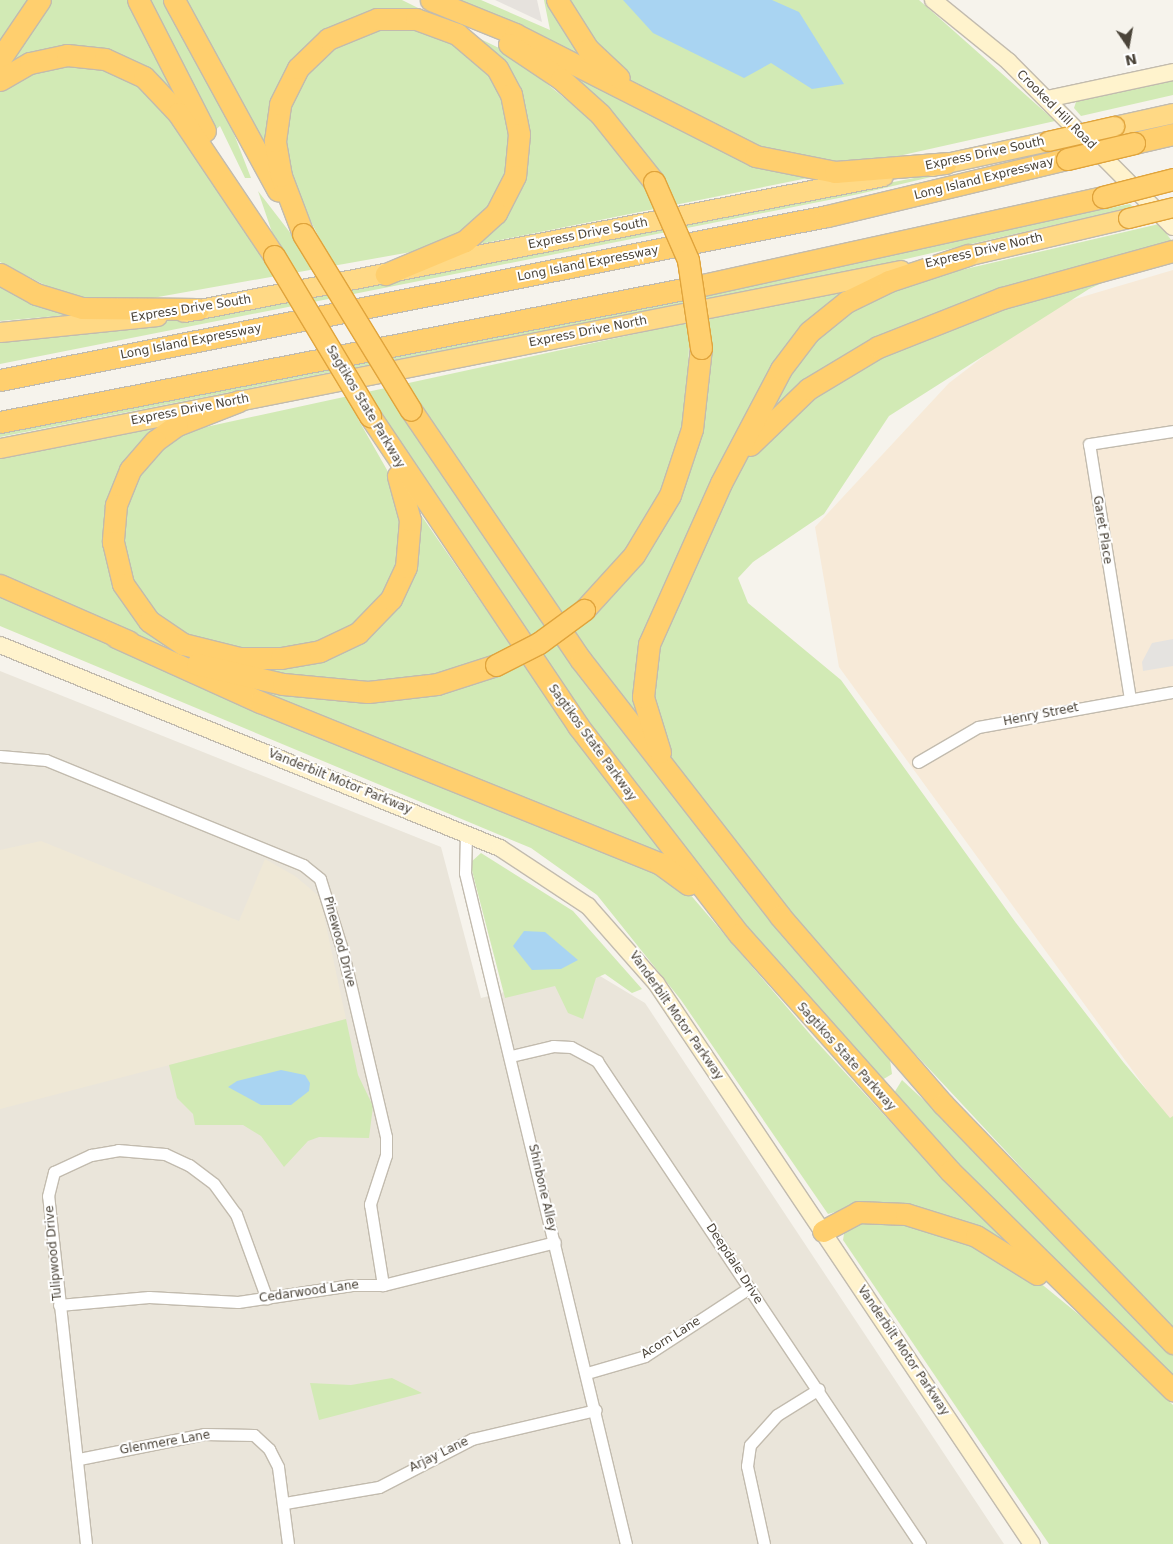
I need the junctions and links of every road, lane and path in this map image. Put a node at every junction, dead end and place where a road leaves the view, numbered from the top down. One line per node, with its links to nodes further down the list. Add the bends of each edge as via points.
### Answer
1 (40, 0): 8 (highway)
2 (138, 0): 21 (highway, Sagtikos State Parkway)
3 (174, 0): 19 (highway)
4 (419, 0): 35 (highway, bridge, via 488,32 561,79 612,126 654,182 676,226 692,278 701,348 692,429 670,495 634,555 584,610 538,643 496,665 419,688 335,691 232,673)
5 (431, 0): 13 (highway, via 533,42)
6 (557, 0): 13 (highway, via 578,36 606,67)
7 (933, 0): 11 (main road, Crooked Hill Road, via 990,44)
8 (0, 59)
9 (1173, 72): 11 (main road)
10 (0, 80): 21 (highway, via 30,63 67,55 106,59 144,77 178,113)
11 (1047, 99): 18 (main road, Crooked Hill Road)
12 (1173, 113): 15 (highway, Express Drive South, bridge)
13 (708, 134): 15 (highway, via 755,156 820,170 870,171)
14 (1173, 134): 27 (highway, Long Island Expressway, bridge, via 827,216)
15 (946, 163): 24 (highway, Express Drive South)
16 (1173, 179): 30 (highway, bridge, via 670,292)
17 (1173, 207): 22 (highway, Express Drive North, bridge)
18 (1173, 227)
19 (303, 234): 24 (highway, via 281,176 275,141 280,104 298,68 328,40 364,22 410,18 451,31 485,55 511,94 520,134 515,176 496,213 465,241); 41 (highway, bridge, via 411,410 552,618)
20 (1173, 251): 33 (highway, via 1002,298 858,357 780,412)
21 (274, 256): 29 (highway, Sagtikos State Parkway, bridge)
22 (968, 256): 28 (highway, Express Drive North); 33 (highway, via 874,287 820,321 772,384)
23 (0, 274): 25 (highway, via 36,294 82,308)
24 (386, 274): 25 (highway, Express Drive South)
25 (198, 309): 26 (highway, Express Drive South)
26 (0, 332)
27 (0, 380)
28 (238, 401): 29 (highway, via 176,425 145,450 122,487 112,531 123,584 149,620 182,644 239,658 295,656 341,643 375,618 397,588 408,555 410,520 402,486); 32 (highway, Express Drive North)
29 (370, 416): 43 (highway, Sagtikos State Parkway, via 578,726)
30 (0, 422)
31 (1173, 431): 38 (street, Garet Place, via 1089,444)
32 (0, 448)
33 (721, 483): 41 (highway, via 664,606 643,670 643,697 650,729)
34 (0, 585): 35 (highway)
35 (116, 637): 43 (highway, via 222,686 667,867)
36 (0, 645): 42 (main road, Vanderbilt Motor Parkway)
37 (1173, 692): 38 (street, Henry Street)
38 (1130, 699): 40 (street, Henry Street, via 978,727)
39 (0, 756): 47 (street, Pinewood Drive, via 46,760 303,865 320,879 342,949 386,1137 386,1155 370,1204)
40 (918, 762)
41 (685, 797): 51 (highway, via 909,1067)
42 (466, 833): 44 (street, Shinbone Alley, via 462,862); 45 (main road, Vanderbilt Motor Parkway, via 549,876 626,945)
43 (773, 974): 52 (highway, Sagtikos State Parkway, via 950,1171)
44 (511, 1056): 46 (street, Shinbone Alley); 48 (street, Deepdale Drive, via 571,1047 597,1061)
45 (823, 1231): 52 (highway, via 852,1215 879,1210 923,1218 976,1236 1036,1273); 64 (main road, Vanderbilt Motor Parkway)
46 (554, 1242): 47 (street, Cedarwood Lane); 53 (street, Shinbone Alley)
47 (384, 1285): 49 (street, Cedarwood Lane, via 352,1285)
48 (749, 1288): 53 (street, Acorn Lane, via 645,1356); 54 (street, Deepdale Drive)
49 (267, 1299): 50 (street, Cedarwood Lane, via 149,1297); 50 (street, Tulipwood Drive, via 236,1214 214,1184 189,1165 165,1154 118,1150 90,1155 54,1172 48,1196)
50 (59, 1304): 57 (street, Tulipwood Drive)
51 (1173, 1343)
52 (1150, 1368): 55 (highway, Sagtikos State Parkway)
53 (587, 1373): 56 (street, Shinbone Alley)
54 (819, 1389): 62 (street, via 777,1415 750,1445 747,1466); 63 (street, Deepdale Drive)
55 (1173, 1390)
56 (596, 1410): 58 (street, Arjay Lane, via 472,1439 379,1487); 61 (street, Shinbone Alley)
57 (79, 1459): 58 (street, Glenmere Lane, via 204,1434 254,1435 270,1449 278,1467); 59 (street, Tulipwood Drive)
58 (285, 1503): 60 (street, Glenmere Lane)
59 (86, 1544)
60 (288, 1544)
61 (626, 1544)
62 (764, 1544)
63 (920, 1544)
64 (1032, 1544)

